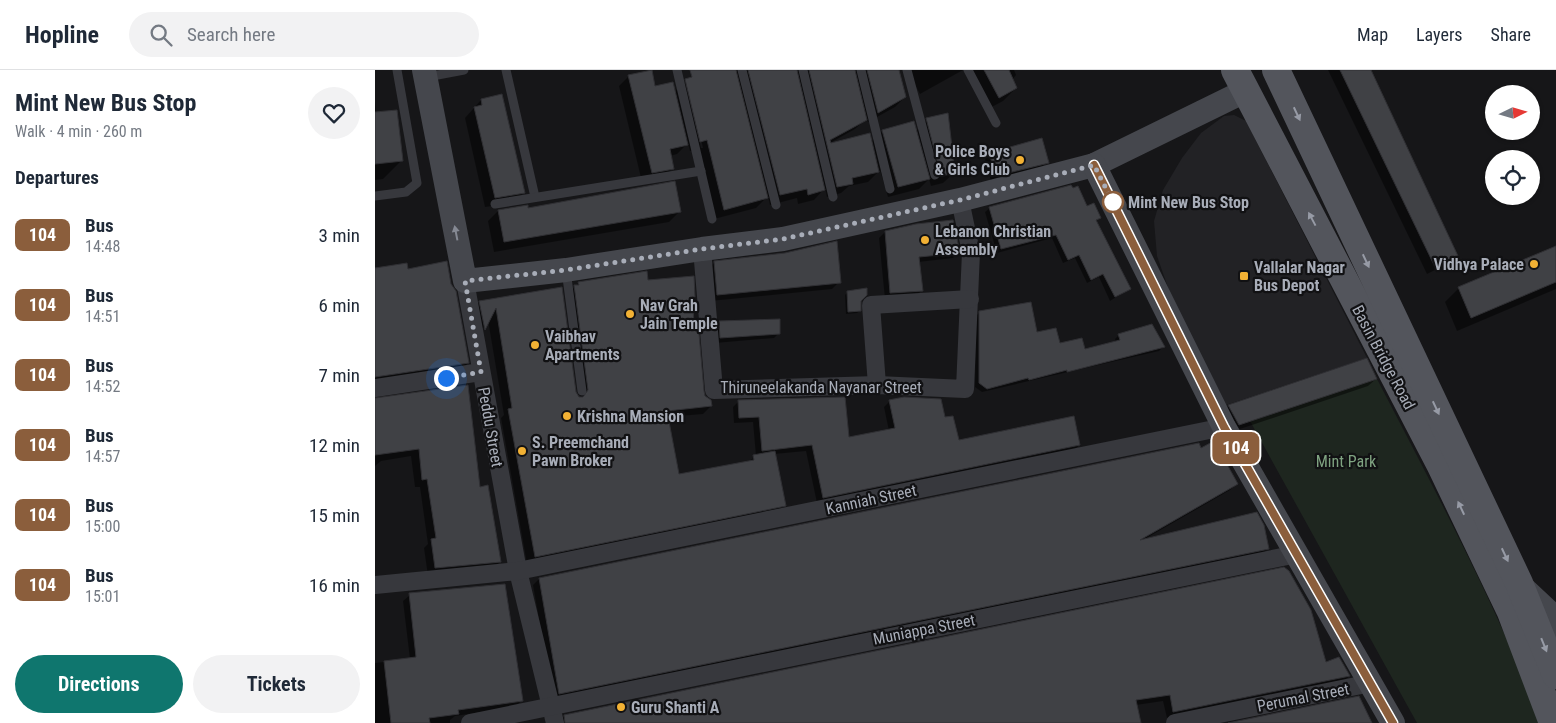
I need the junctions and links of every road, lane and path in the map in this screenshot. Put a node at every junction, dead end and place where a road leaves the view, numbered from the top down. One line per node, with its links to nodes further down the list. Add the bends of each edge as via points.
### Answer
1 (397, 70): 18 (lane, via 417,183 406,192)
2 (464, 70): 11 (lane)
3 (506, 70): 19 (lane)
4 (677, 70): 15 (lane)
5 (742, 70): 23 (lane)
6 (803, 70): 20 (lane)
7 (861, 70): 17 (lane)
8 (907, 70): 16 (lane)
9 (969, 70): 13 (lane)
10 (1276, 70): 36 (main road, Basin Bridge Road, one-way to 36)
11 (425, 74): 27 (main road, Peddu Street, one-way to 11)
12 (1240, 81): 14 (main road); 39 (main road, Basin Bridge Road, one-way to 12, via 1525,648 1440,464)
13 (996, 123)
14 (1094, 165): 21 (main road); 33 (main road)
15 (701, 171): 19 (lane); 24 (lane)
16 (935, 175)
17 (890, 189)
18 (375, 196)
19 (535, 197): 22 (lane)
20 (833, 197)
21 (960, 200): 25 (main road, via 783,239); 28 (street, Thiruneelakanda Nayanar Street, via 971,252)
22 (495, 204)
23 (776, 205)
24 (712, 219)
25 (702, 249): 26 (main road); 30 (street, Thiruneelakanda Nayanar Street, via 714,390)
26 (566, 270): 27 (main road); 32 (lane)
27 (465, 281): 29 (street, Peddu Street)
28 (970, 299): 30 (street, Thiruneelakanda Nayanar Street, via 965,390); 30 (street, via 871,305)
29 (481, 372): 31 (street); 35 (street, Peddu Street)
30 (877, 385)
31 (375, 388)
32 (582, 391)
33 (1224, 427): 34 (main road); 35 (street, Kanniah Street)
34 (1297, 554): 40 (main road); 41 (street, Muniappa Street)
35 (518, 571): 37 (street, Kanniah Street); 41 (street, Peddu Street)
36 (1519, 583): 38 (main road, Basin Bridge Road, via 1551,614); 39 (main road, one-way to 39)
37 (375, 585)
38 (1556, 625)
39 (1547, 680): 46 (main road)
40 (1371, 683): 44 (street, Perumal Street); 45 (main road)
41 (552, 705): 42 (street, Muniappa Street); 43 (street, Peddu Street)
42 (470, 723)
43 (555, 723)
44 (1175, 723)
45 (1393, 723)
46 (1553, 723)

